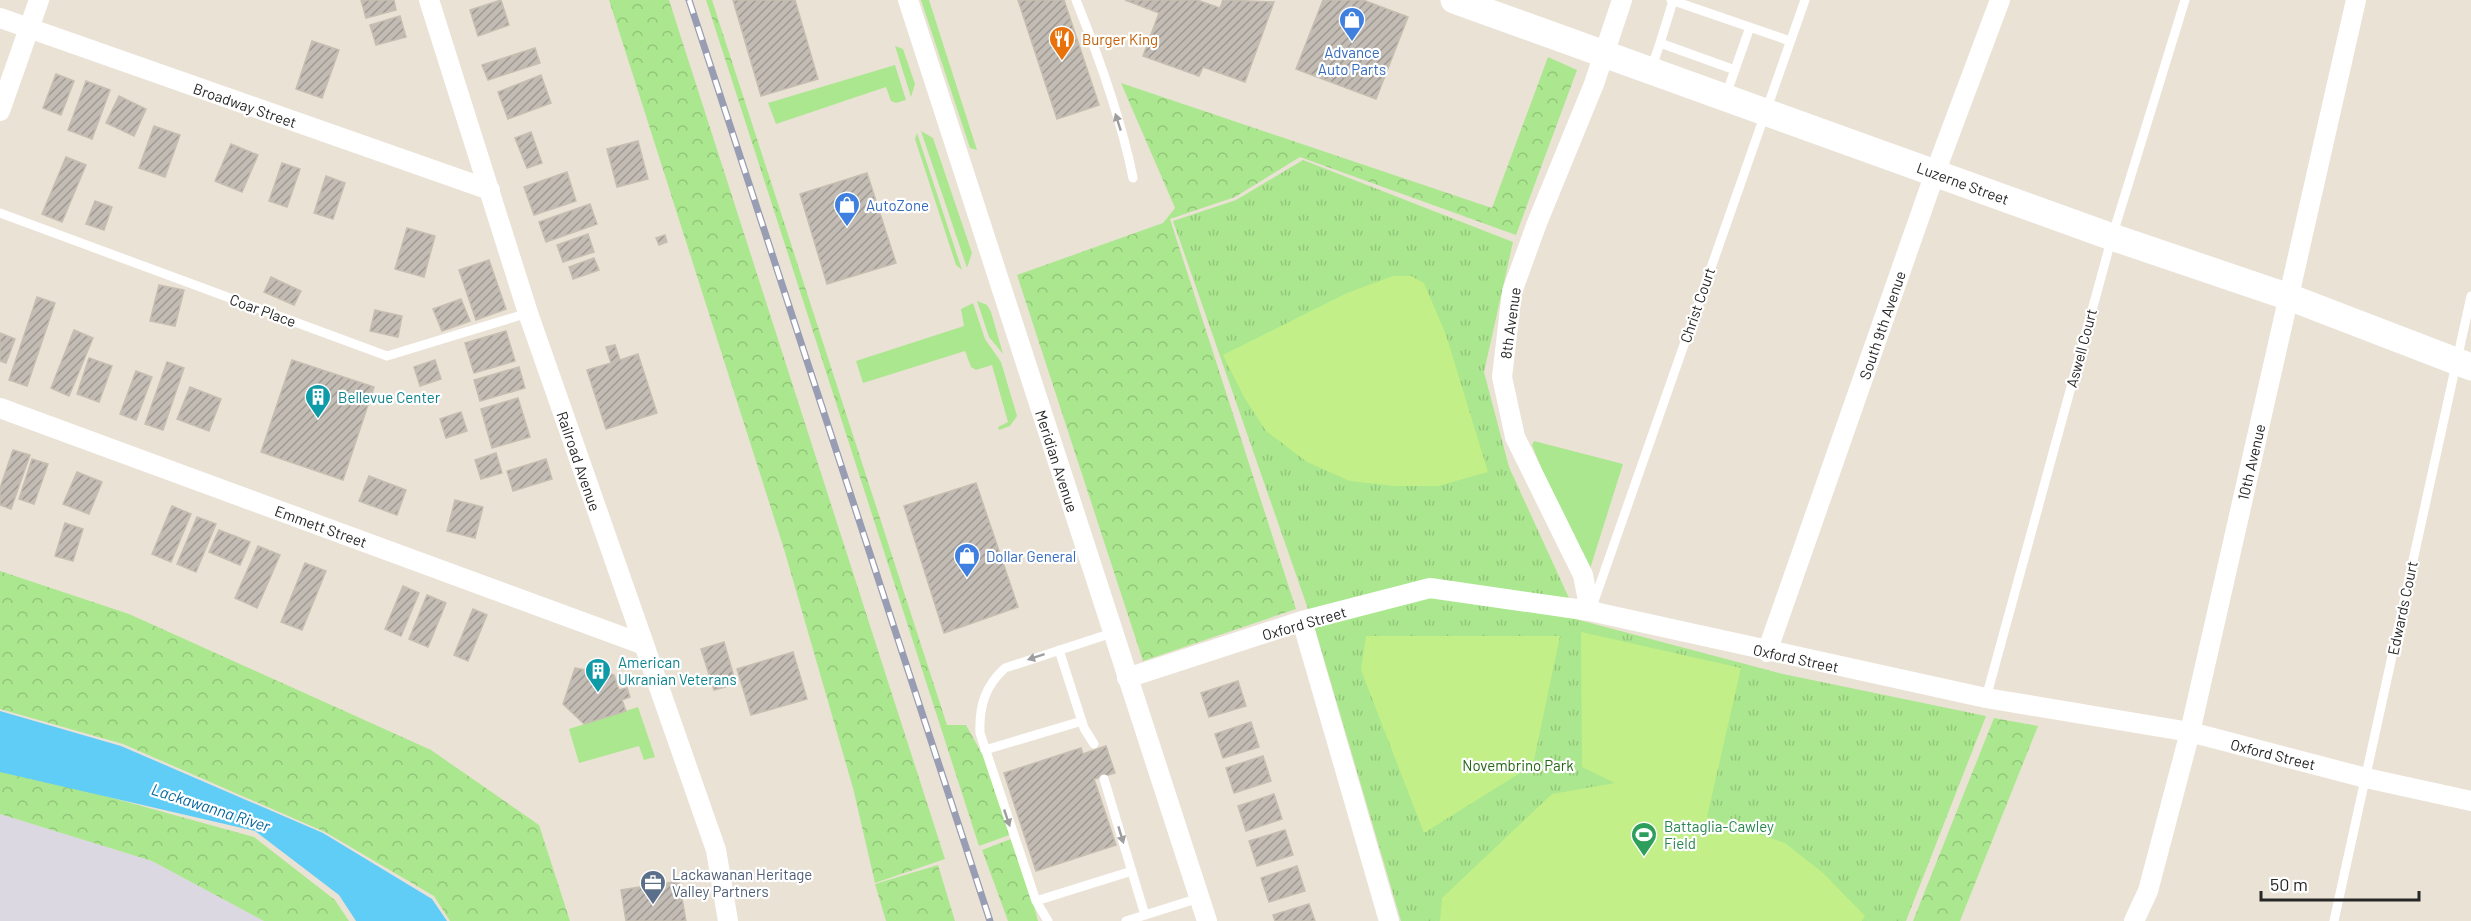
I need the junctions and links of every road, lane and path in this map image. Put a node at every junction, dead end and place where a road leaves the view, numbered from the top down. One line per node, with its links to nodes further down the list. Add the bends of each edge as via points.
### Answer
1 (39, 0): 14 (street)
2 (429, 0): 25 (street, Railroad Avenue)
3 (908, 0): 35 (street, Meridian Avenue)
4 (1076, 0): 24 (lane, one-way to 4, via 1093,40)
5 (1454, 0): 17 (street, Luzerne Street)
6 (1622, 0): 17 (street, 8th Avenue)
7 (1672, 0): 13 (lane); 16 (lane)
8 (1805, 0): 15 (lane, Christ Court)
9 (2000, 0): 23 (street, South 9th Avenue)
10 (2185, 0): 27 (lane, Aswell Court)
11 (2356, 0): 29 (street, 10th Avenue)
12 (0, 18): 14 (street, Broadway Street)
13 (1750, 27): 15 (lane); 18 (lane)
14 (28, 30): 21 (street); 25 (street, Broadway Street)
15 (1790, 41): 22 (lane, Christ Court)
16 (1660, 43): 18 (lane); 19 (lane)
17 (1603, 53): 19 (street, Luzerne Street); 33 (street, 8th Avenue, via 1512,292 1502,377 1515,437 1583,574)
18 (1735, 70): 20 (lane)
19 (1651, 71): 20 (street, Luzerne Street)
20 (1725, 98): 22 (street, Luzerne Street)
21 (0, 111)
22 (1764, 112): 23 (street, Luzerne Street); 33 (lane, Christ Court)
23 (1935, 172): 27 (street, Luzerne Street); 38 (street, South 9th Avenue)
24 (1133, 178)
25 (490, 190): 30 (street, Railroad Avenue)
26 (0, 213): 30 (lane, Coar Place, via 387,356)
27 (2112, 237): 29 (street, Luzerne Street); 40 (lane, Aswell Court)
28 (2471, 296): 31 (lane, Edwards Court)
29 (2289, 297): 31 (street, Luzerne Street); 42 (street, 10th Avenue)
30 (528, 313): 36 (street, Railroad Avenue)
31 (2464, 364): 45 (lane, Edwards Court)
32 (0, 408): 36 (street, Emmett Street)
33 (1590, 612): 34 (street, Oxford Street, via 1430,588); 38 (street, Oxford Street)
34 (1302, 621): 39 (street, Oxford Street); 56 (street)
35 (1112, 633): 37 (lane); 39 (street, Meridian Avenue)
36 (642, 644): 52 (street, Railroad Avenue, via 716,850)
37 (1059, 650): 41 (lane); 44 (lane, one-way to 44, via 1012,666 996,677 983,698 979,716)
38 (1767, 652): 40 (street, Oxford Street)
39 (1126, 678): 49 (street, Meridian Avenue)
40 (1986, 698): 42 (street, Oxford Street)
41 (1082, 721): 43 (lane); 44 (lane)
42 (2190, 732): 45 (street, Oxford Street); 57 (street, 10th Avenue, via 2148,891)
43 (1094, 744)
44 (985, 750): 50 (lane, one-way to 50)
45 (2366, 778): 47 (street, Oxford Street); 58 (lane, Edwards Court)
46 (1104, 779): 48 (lane, one-way to 48)
47 (2471, 801)
48 (1131, 871): 50 (lane); 51 (lane)
49 (1199, 898): 51 (lane); 55 (street, Meridian Avenue)
50 (1036, 901): 53 (lane)
51 (1145, 915): 54 (lane)
52 (728, 921)
53 (1048, 921)
54 (1126, 921)
55 (1207, 921)
56 (1389, 921)
57 (2134, 921)
58 (2334, 921)

